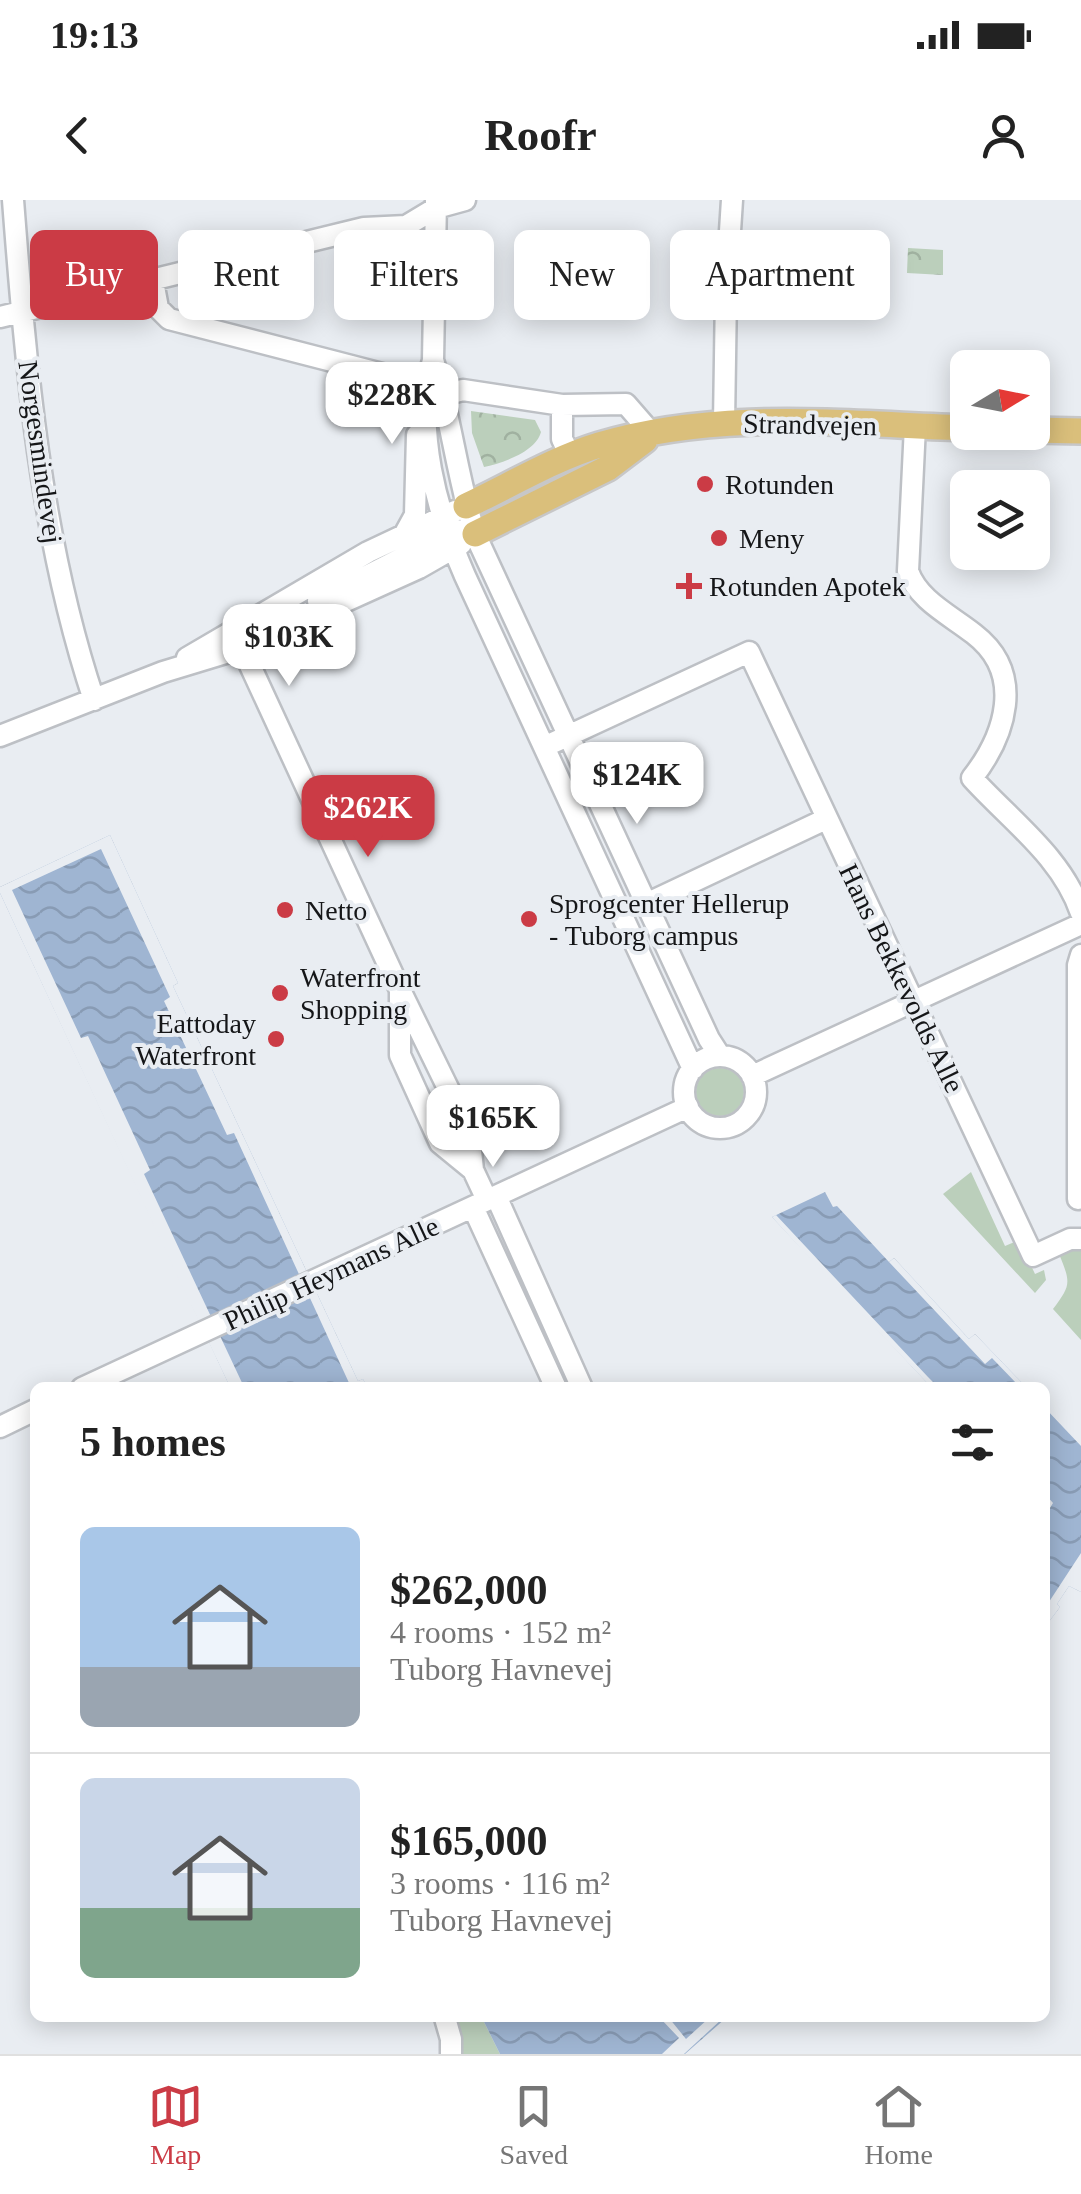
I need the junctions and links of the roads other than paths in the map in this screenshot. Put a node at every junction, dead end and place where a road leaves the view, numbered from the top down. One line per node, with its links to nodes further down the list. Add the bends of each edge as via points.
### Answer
1 (13, 200): 8 (street, Norgesmindevej)
2 (466, 200): 4 (street)
3 (732, 200): 13 (street)
4 (435, 202): 5 (street, via 406,226 364,228); 10 (street)
5 (158, 281)
6 (158, 308): 10 (street, via 169,319 394,377)
7 (30, 310): 8 (street)
8 (22, 312): 9 (street); 24 (street, Norgesmindevej, via 52,536)
9 (0, 317)
10 (430, 370): 11 (street); 20 (street, via 430,452); 21 (street, via 418,416 415,515)
11 (444, 395): 12 (street, via 463,390); 20 (street)
12 (562, 405): 18 (street, via 626,404); 19 (street, via 562,438)
13 (724, 423): 14 (main road, Strandvejen); 18 (main road, Strandvejen)
14 (915, 426): 15 (main road, Strandvejen); 30 (street, via 908,571 914,586 979,637 1002,672 1001,730 972,778 1054,865)
15 (950, 427)
16 (1050, 430): 17 (main road)
17 (1081, 431)
18 (653, 435): 19 (main road, Strandvejen); 20 (main road, Strandvejen, via 608,468)
19 (571, 457): 20 (main road, Strandvejen)
20 (457, 529): 21 (street, Strandvejen); 22 (street, Strandvejen); 26 (street); 27 (street)
21 (404, 535): 23 (street, Strandvejen)
22 (242, 648): 23 (street, Strandvejen); 33 (street)
23 (163, 672): 24 (street, Strandvejen)
24 (94, 700): 25 (street, Strandvejen)
25 (0, 736)
26 (568, 736): 27 (street); 28 (street, Hans Bekkevolds Alle, via 749,652); 29 (street)
27 (546, 746): 36 (street)
28 (826, 819): 29 (street); 34 (street, Hans Bekkevolds Alle)
29 (646, 904): 35 (street)
30 (1081, 913)
31 (1081, 924): 34 (street)
32 (1081, 956): 40 (street)
33 (400, 990): 39 (street, via 469,1131); 39 (street, via 400,1055 440,1143)
34 (914, 1002): 37 (street); 42 (street, Hans Bekkevolds Alle, via 1033,1256)
35 (720, 1056): 36 (street); 37 (street, via 739,1061)
36 (693, 1069): 38 (street, via 684,1086)
37 (752, 1076): 38 (street, via 756,1096 739,1123 710,1127)
38 (688, 1107): 41 (street, Philip Heymans Alle)
39 (473, 1170): 41 (street)
40 (1078, 1199)
41 (485, 1201): 43 (street, Philip Heymans Alle); 44 (street); 45 (street)
42 (1081, 1239)
43 (101, 1382)
44 (554, 1382)
45 (579, 1382)
46 (30, 1412): 47 (street)
47 (0, 1426)
48 (447, 2022): 49 (street)
49 (451, 2054)

